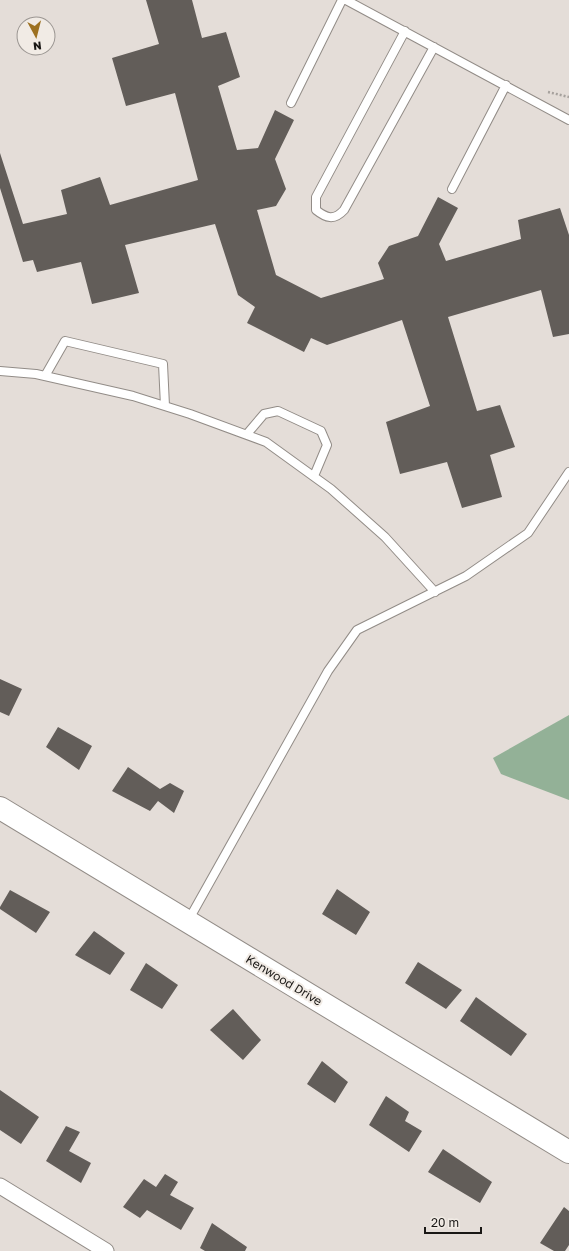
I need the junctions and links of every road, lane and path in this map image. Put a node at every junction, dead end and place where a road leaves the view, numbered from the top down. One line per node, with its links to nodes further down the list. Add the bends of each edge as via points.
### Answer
1 (342, 0): 6 (lane)
2 (346, 0): 3 (lane)
3 (405, 31): 4 (lane); 4 (lane, via 316,197 316,210 323,216 339,215 344,210)
4 (434, 47): 5 (lane)
5 (506, 86): 7 (lane); 8 (lane)
6 (291, 103)
7 (569, 120)
8 (452, 189)
9 (0, 371): 10 (lane)
10 (45, 376): 11 (lane); 11 (lane, via 65,341 163,364)
11 (165, 406): 12 (lane)
12 (247, 434): 14 (lane, via 266,442); 14 (lane, via 264,414 278,411 321,431 327,445)
13 (569, 472): 15 (lane, via 528,533 466,576)
14 (314, 476): 15 (lane, via 385,537)
15 (434, 592): 17 (lane, via 357,630 328,671)
16 (1, 811): 17 (street, Kenwood Drive)
17 (188, 922): 18 (street, Kenwood Drive)
18 (569, 1152)
19 (0, 1186): 20 (street)
20 (106, 1251)

